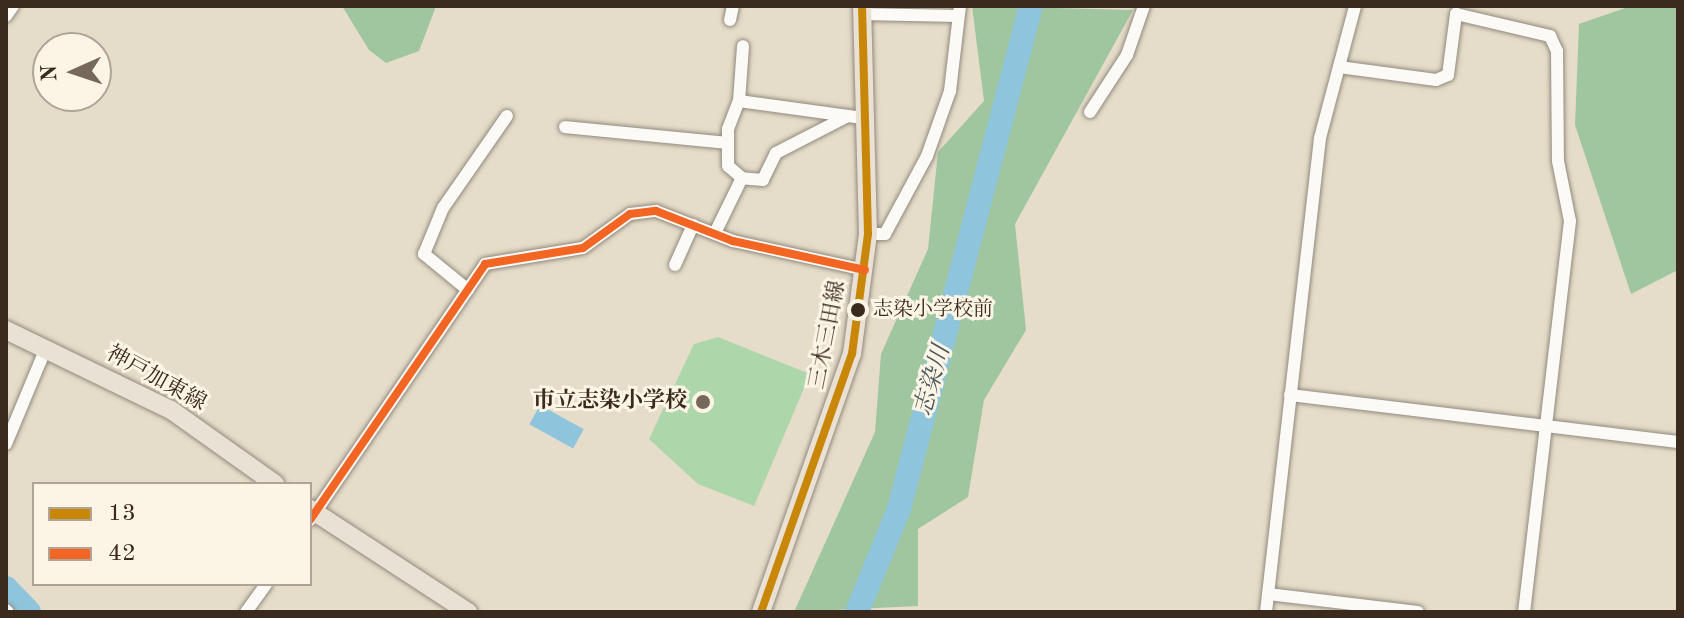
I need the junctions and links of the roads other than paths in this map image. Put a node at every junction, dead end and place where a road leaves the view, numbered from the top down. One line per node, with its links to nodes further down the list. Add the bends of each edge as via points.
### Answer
1 (13, 6): 7 (street)
2 (733, 6): 8 (street)
3 (1144, 6): 12 (street, via 1127,55)
4 (1355, 6): 10 (street)
5 (862, 10): 6 (street); 14 (main road, 三木三田線)
6 (959, 11): 20 (street, via 950,91 927,156 885,234)
7 (6, 16)
8 (730, 20)
9 (743, 46): 11 (street)
10 (1339, 67): 26 (street, via 1320,138); 27 (street, via 1436,80 1448,75 1456,14 1550,36 1561,69 1558,161 1570,221)
11 (739, 101): 14 (street); 16 (street)
12 (1090, 112)
13 (507, 116): 23 (street, via 443,208 424,254)
14 (854, 117): 17 (street, via 776,153 763,180); 20 (main road, 三木三田線)
15 (565, 127): 16 (street)
16 (727, 143): 17 (street, via 728,166)
17 (742, 178): 19 (street)
18 (693, 225): 19 (street); 21 (street); 23 (street, via 656,211 630,214 583,248 485,264)
19 (715, 233): 22 (street)
20 (868, 234): 22 (main road, 三木三田線)
21 (675, 265)
22 (865, 270): 36 (main road, 三木三田線, via 844,387)
23 (468, 290): 31 (street)
24 (6, 330): 25 (main road, 神戸加東線)
25 (46, 348): 29 (street); 30 (main road, 神戸加東線, via 171,410)
26 (1290, 395): 27 (street); 33 (street)
27 (1545, 426): 28 (street); 39 (street)
28 (1678, 442)
29 (6, 444)
30 (272, 482)
31 (312, 514): 35 (main road)
32 (265, 586): 34 (street)
33 (1268, 594): 37 (street); 38 (street)
34 (246, 612)
35 (468, 612)
36 (761, 612)
37 (1266, 612)
38 (1418, 612)
39 (1524, 612)

